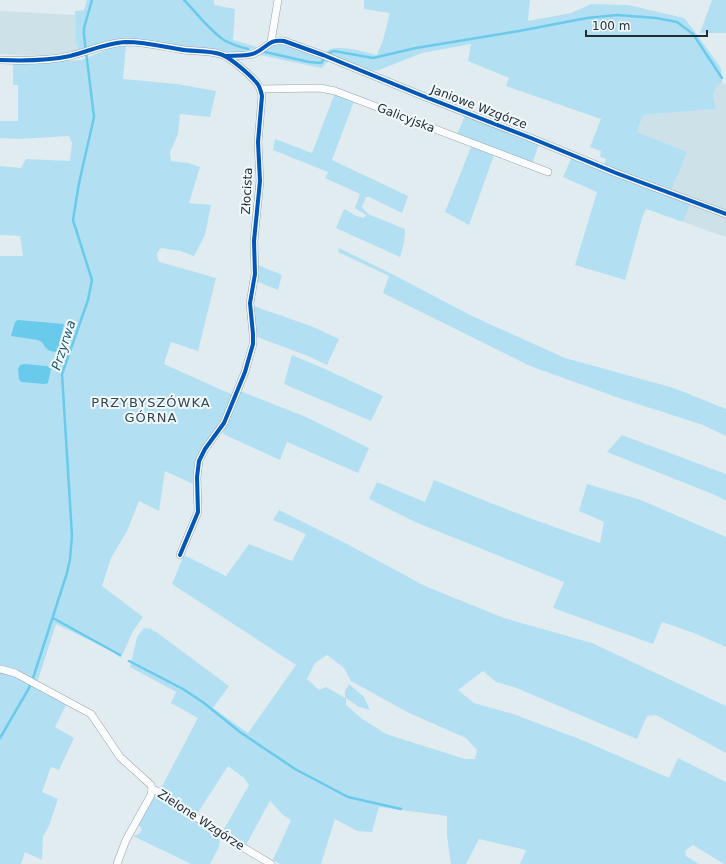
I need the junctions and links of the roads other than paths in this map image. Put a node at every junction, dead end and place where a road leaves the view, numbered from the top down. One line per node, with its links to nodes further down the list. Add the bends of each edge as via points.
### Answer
1 (278, 0): 2 (street)
2 (271, 42): 3 (street, via 255,54); 7 (street, Janiowe Wzgórze, via 284,41 322,55 616,173)
3 (225, 56): 4 (street, via 209,51 128,42 56,59); 5 (street, via 251,77)
4 (0, 60)
5 (261, 90): 6 (street, Galicyjska, via 336,90); 8 (street, Złocista, via 258,142 260,180 254,241 255,274 250,303 253,344 245,372 224,423 199,462 198,512)
6 (548, 172)
7 (726, 214)
8 (180, 555)
9 (0, 669): 10 (street, Zielone Wzgórze, via 15,673 91,714 120,757 151,784)
10 (152, 789): 11 (street); 12 (street, Zielone Wzgórze)
11 (117, 864)
12 (271, 864)

